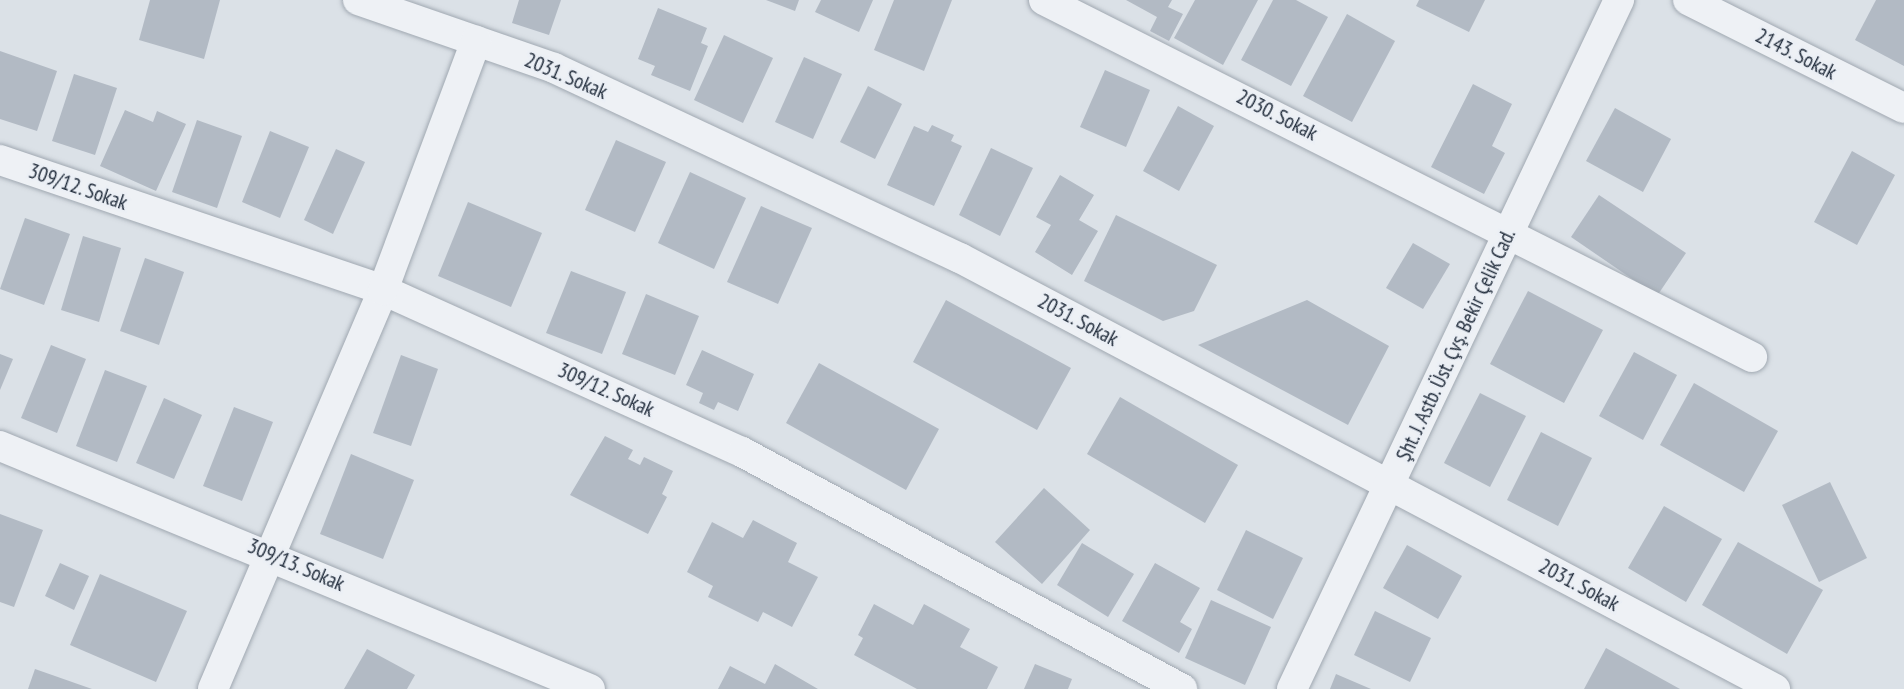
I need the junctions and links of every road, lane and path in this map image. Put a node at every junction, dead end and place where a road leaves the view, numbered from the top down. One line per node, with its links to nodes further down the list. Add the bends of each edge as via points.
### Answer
1 (358, 0): 5 (street, 2031. Sokak)
2 (1044, 0): 8 (street, 2030. Sokak)
3 (1619, 0): 8 (street, Şht. J. Astb. Üst. Çvş. Bekir Çelik Cad.)
4 (1688, 0): 6 (street, 2143. Sokak)
5 (475, 41): 9 (street); 12 (street, 2031. Sokak, via 554,68 960,258)
6 (1904, 108)
7 (0, 160): 9 (street, 309/12. Sokak)
8 (1509, 233): 10 (street, 2030. Sokak); 12 (street, Şht. J. Astb. Üst. Çvş. Bekir Çelik Cad.)
9 (383, 290): 13 (street); 16 (street, 309/12. Sokak, via 742,452)
10 (1752, 357)
11 (0, 446): 13 (street, 309/13. Sokak)
12 (1390, 485): 17 (street, Şht. J. Astb. Üst. Çvş. Bekir Çelik Cad.); 18 (street, 2031. Sokak)
13 (271, 554): 14 (street); 15 (street, 309/13. Sokak)
14 (213, 689)
15 (590, 689)
16 (1182, 689)
17 (1292, 689)
18 (1775, 689)

